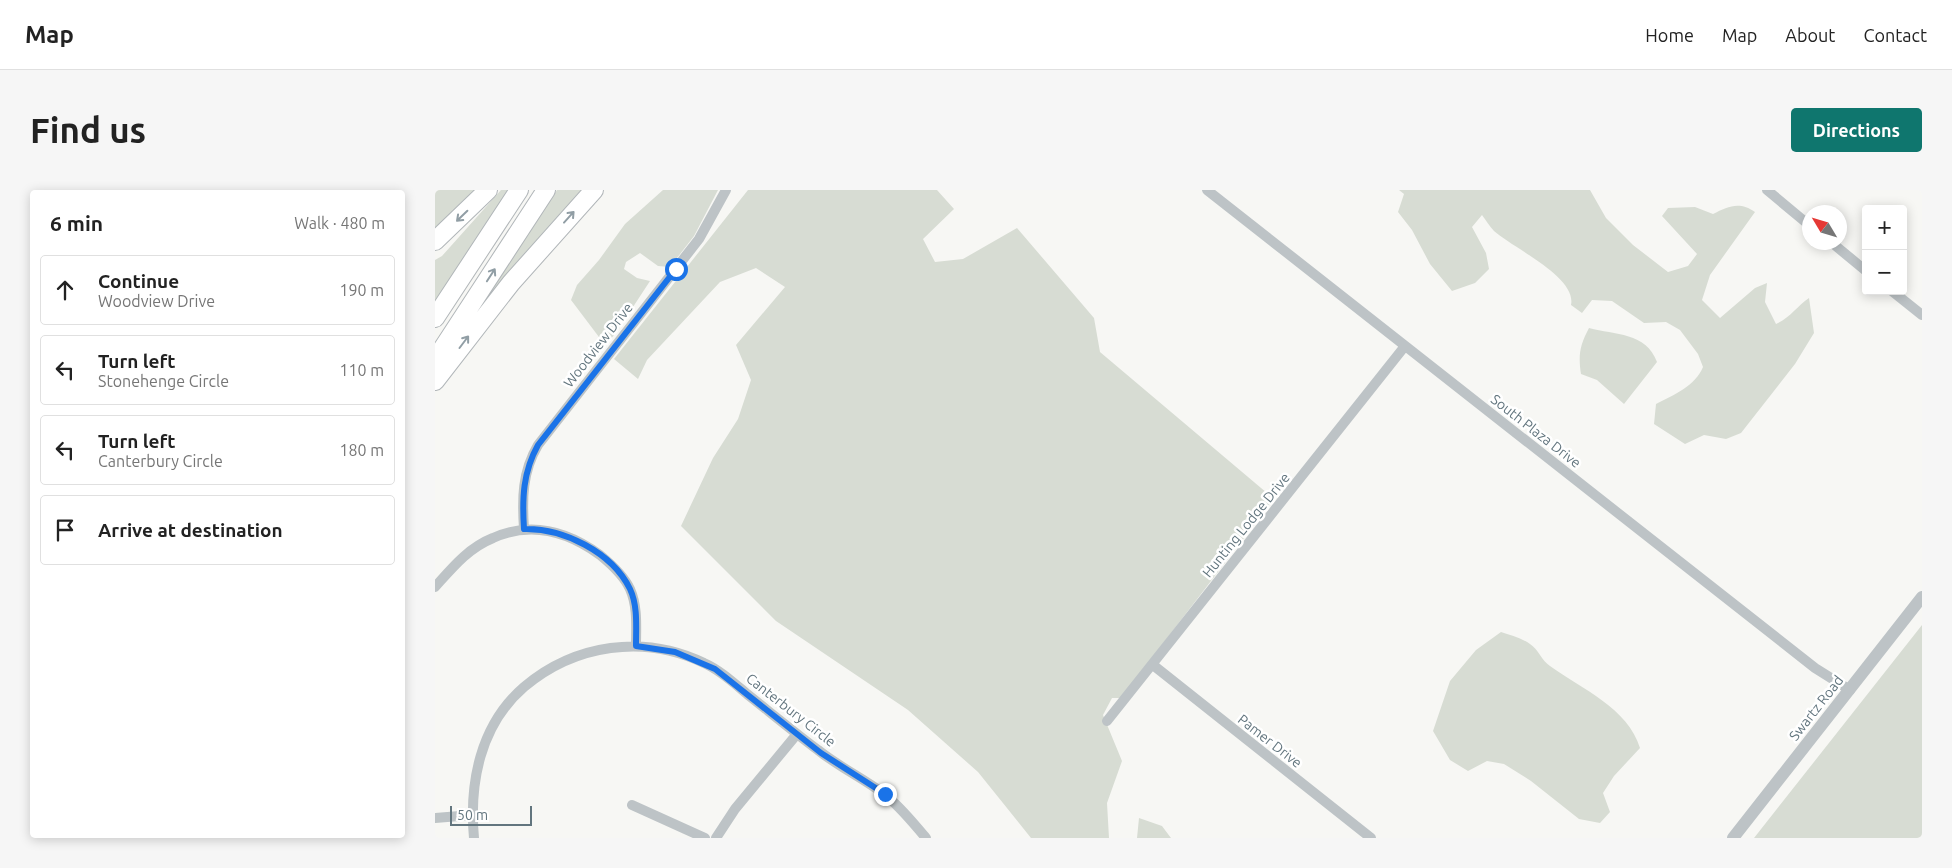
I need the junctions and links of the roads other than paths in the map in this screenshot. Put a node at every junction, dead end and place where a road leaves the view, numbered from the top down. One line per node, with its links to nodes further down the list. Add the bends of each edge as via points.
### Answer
1 (488, 190): 9 (highway, one-way to 9)
2 (519, 190): 14 (highway)
3 (546, 190): 16 (highway, one-way to 3)
4 (594, 190): 17 (highway, one-way to 4, via 511,282)
5 (726, 190): 18 (street, Woodview Drive, via 699,239 532,455 522,497)
6 (1207, 190): 15 (street, South Plaza Drive)
7 (1767, 190): 8 (street)
8 (1802, 219)
9 (435, 241)
10 (1841, 250): 11 (street)
11 (1862, 268)
12 (1897, 295): 13 (street)
13 (1922, 315)
14 (435, 318)
15 (1405, 346): 22 (street, Hunting Lodge Drive); 23 (street, South Plaza Drive, via 1815,668)
16 (435, 360)
17 (435, 381)
18 (524, 529): 19 (street, via 493,537 471,550); 21 (street, via 545,530 576,540 621,575 633,600)
19 (435, 587)
20 (1922, 597): 23 (street, Swartz Road)
21 (636, 646): 25 (street, Canterbury Circle, via 665,650 704,663); 27 (street, Canterbury Circle, via 608,648 569,658 546,670 513,698 485,741 474,780)
22 (1153, 665): 24 (street, Hunting Lodge Drive); 33 (street, Pamer Drive)
23 (1850, 690): 34 (street, Swartz Road)
24 (1107, 721)
25 (797, 734): 31 (street, via 735,809); 32 (street, Canterbury Circle, via 885,794)
26 (631, 805): 30 (street)
27 (472, 815): 28 (street); 29 (street, Canterbury Circle)
28 (435, 818)
29 (474, 838)
30 (705, 838)
31 (716, 838)
32 (926, 838)
33 (1371, 838)
34 (1733, 838)

